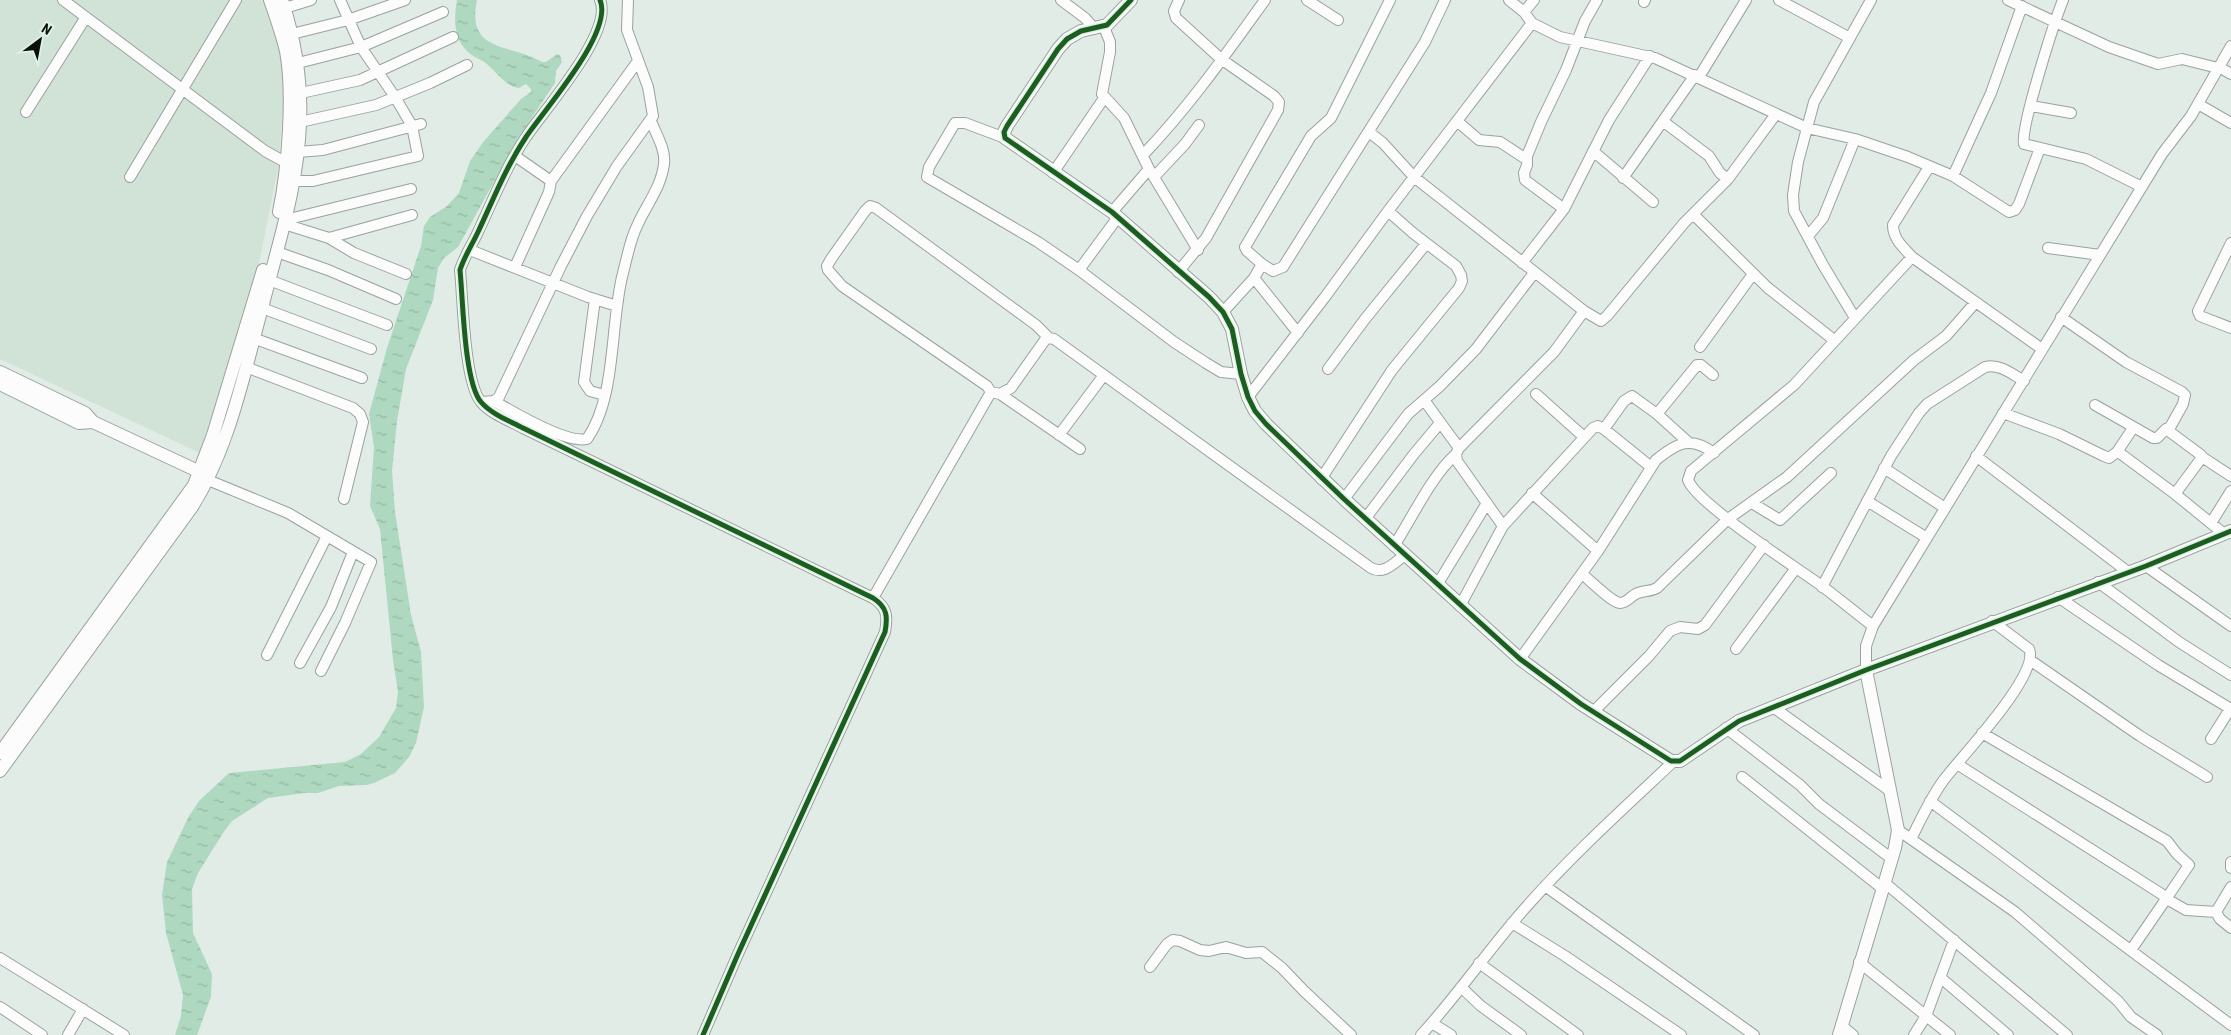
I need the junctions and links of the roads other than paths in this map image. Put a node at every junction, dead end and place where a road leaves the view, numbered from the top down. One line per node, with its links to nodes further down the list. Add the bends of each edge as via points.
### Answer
1 (64, 0): 27 (street)
2 (236, 0): 48 (street)
3 (270, 0): 74 (street, via 280,25 290,91)
4 (311, 0): 24 (street)
5 (340, 0): 28 (street)
6 (405, 0): 28 (street)
7 (600, 0): 72 (street, via 600,21 586,53)
8 (628, 0): 41 (street, via 627,30)
9 (1061, 0): 32 (street)
10 (1131, 0): 32 (street, via 1111,23)
11 (1179, 0): 40 (street, via 1174,7 1176,18)
12 (1264, 0): 40 (street)
13 (1307, 0): 29 (street)
14 (1390, 0): 106 (street, via 1331,118 1311,136 1245,247)
15 (1445, 0): 65 (street, via 1425,42)
16 (1509, 0): 26 (street)
17 (1534, 0): 26 (street)
18 (1597, 0): 36 (street)
19 (1746, 0): 47 (street)
20 (1780, 0): 35 (street)
21 (1871, 0): 35 (street)
22 (2063, 0): 30 (street)
23 (2017, 3): 30 (street); 78 (street, via 1991,92)
24 (283, 4): 33 (street)
25 (443, 12): 38 (street)
26 (1524, 12): 31 (street)
27 (86, 16): 48 (street); 54 (street)
28 (348, 20): 33 (street); 38 (street)
29 (1338, 20)
30 (2054, 21): 44 (street, via 2110,47 2158,64 2182,59); 53 (street)
31 (1532, 23): 36 (street, via 1560,37); 58 (street)
32 (1098, 27): 51 (street, via 1110,42 1102,88); 66 (street, via 1081,30 1058,49 1007,126)
33 (292, 34): 42 (street)
34 (453, 37): 45 (street)
35 (1850, 38): 64 (street, via 1814,102)
36 (1577, 41): 39 (street); 73 (street)
37 (2231, 46): 44 (street)
38 (361, 47): 42 (street); 45 (street)
39 (1650, 56): 47 (street); 69 (street)
40 (1221, 59): 71 (street, via 1176,121); 100 (street, via 1279,102 1278,110)
41 (638, 61): 57 (street, via 651,99); 84 (street)
42 (298, 63): 49 (street)
43 (467, 65): 50 (street)
44 (2219, 68): 46 (street); 52 (street)
45 (378, 73): 49 (street); 50 (street)
46 (2231, 74)
47 (1697, 76): 55 (street); 60 (street)
48 (184, 90): 74 (street, via 265,151); 79 (street)
49 (301, 93): 59 (street)
50 (395, 97): 59 (street, via 376,105); 62 (street)
51 (1104, 98): 71 (street, via 1124,118); 76 (street)
52 (2198, 104): 61 (street); 85 (street)
53 (2031, 106): 56 (street); 68 (street, via 2023,141)
54 (26, 112)
55 (1776, 114): 64 (street); 82 (street)
56 (2071, 114)
57 (651, 121): 115 (street, via 598,196); 119 (street, via 664,161 663,175 636,228)
58 (1458, 121): 73 (street, via 1479,140 1500,142); 80 (street)
59 (300, 122): 70 (street)
60 (1664, 122): 81 (street); 82 (street, via 1709,156)
61 (2231, 123)
62 (416, 125): 70 (street, via 323,150); 83 (street, via 418,156 313,181)
63 (1199, 125): 77 (street, via 1185,144)
64 (1807, 128): 67 (street); 94 (street, via 1798,162 1793,202 1794,211)
65 (1368, 132): 80 (street, via 1383,143); 106 (street, via 1283,267 1273,270)
66 (1005, 138): 76 (street); 108 (street, via 965,123 955,123 928,167 927,177 1000,218)
67 (1856, 139): 75 (street); 94 (street, via 1823,218)
68 (2040, 148): 78 (street, via 2023,195 2012,212 2003,210); 85 (street, via 2086,159)
69 (1593, 151): 81 (street); 88 (street)
70 (298, 152): 83 (street)
71 (1143, 155): 77 (street)
72 (515, 156): 84 (street); 99 (street)
73 (1526, 159): 88 (street, via 1525,180)
74 (285, 162): 170 (street, via 279,210 267,257)
75 (1929, 167): 78 (street); 103 (street, via 1894,226 1897,241)
76 (1053, 173): 92 (street)
77 (1151, 173): 92 (street); 100 (street)
78 (1953, 176)
79 (130, 177)
80 (1414, 177): 89 (street); 105 (street)
81 (1623, 178): 87 (street)
82 (1728, 179): 90 (street)
83 (293, 181): 93 (street)
84 (552, 181): 107 (street)
85 (2142, 187): 102 (street)
86 (411, 190): 93 (street)
87 (1654, 202)
88 (1564, 209): 105 (street)
89 (1388, 211): 97 (street); 127 (street)
90 (1693, 214): 112 (street); 121 (street, via 1607,316 1601,321)
91 (412, 215): 95 (street)
92 (1115, 215): 108 (street); 109 (street)
93 (285, 222): 95 (street); 101 (street)
94 (1808, 236): 123 (street)
95 (328, 238): 111 (street, via 354,253)
96 (2231, 243): 104 (street)
97 (1426, 244): 135 (street); 172 (street, via 1456,266 1462,281 1459,288 1392,370)
98 (2048, 248): 102 (street)
99 (470, 250): 107 (street); 149 (street, via 460,270 470,372)
100 (1198, 250): 109 (street)
101 (276, 252): 114 (street); 116 (street)
102 (2100, 255): 124 (street)
103 (1912, 257): 118 (street); 123 (street)
104 (2227, 258): 126 (street, via 2198,314)
105 (1522, 263): 110 (street)
106 (1262, 264): 113 (street)
107 (515, 267): 115 (street)
108 (1079, 270): 137 (street, via 1206,363 1221,372)
109 (1178, 272): 122 (street)
110 (1534, 272): 121 (street); 147 (street, via 1481,344)
111 (406, 274)
112 (1753, 274): 130 (street); 131 (street)
113 (1254, 278): 122 (street); 127 (street)
114 (269, 280): 120 (street); 125 (street)
115 (553, 282): 117 (street); 148 (street, via 509,378)
116 (396, 299)
117 (594, 299): 119 (street); 145 (street, via 584,382 590,391)
118 (1975, 303): 133 (street); 180 (street, via 1946,336 1925,350 1787,477)
119 (617, 306): 145 (street)
120 (262, 308): 128 (street); 132 (street)
121 (1584, 311): 162 (street, via 1554,352)
122 (1223, 312): 137 (street, via 1232,329)
123 (1855, 318): 130 (street)
124 (2062, 318): 133 (street); 157 (street, via 2126,362 2185,394)
125 (387, 325)
126 (2231, 328)
127 (1298, 333): 146 (street)
128 (253, 338): 134 (street); 140 (street)
129 (1049, 338): 138 (street); 143 (street, via 1011,388); 143 (street, via 1036,325 876,208 870,206 865,211 827,266 828,270 842,286)
130 (1834, 340): 164 (street, via 1794,385)
131 (1700, 347)
132 (371, 349)
133 (2042, 349): 141 (street)
134 (246, 367): 170 (street, via 231,420); 176 (street, via 353,408 360,414 363,422)
135 (1328, 368)
136 (0, 372): 153 (street, via 85,413)
137 (1240, 374): 146 (street)
138 (1104, 375): 158 (street); 193 (street, via 1371,568 1383,571)
139 (1712, 375): 152 (street, via 1697,365)
140 (362, 378)
141 (2024, 381): 151 (street); 168 (street, via 1998,366 1985,367 1927,404)
142 (0, 384): 153 (street, via 79,424)
143 (995, 393): 158 (street); 201 (street)
144 (1536, 394): 159 (street)
145 (604, 395): 148 (street, via 594,428 587,438 581,440 531,422)
146 (1248, 397): 172 (street, via 1266,424)
147 (1424, 400): 154 (street); 177 (street, via 1400,424)
148 (494, 401): 149 (street)
149 (482, 402): 201 (street, via 524,428)
150 (2095, 405): 155 (street)
151 (2003, 413): 163 (street, via 2059,434 2109,458); 165 (street)
152 (1657, 414): 156 (street, via 1632,396 1628,397); 160 (street)
153 (93, 422): 170 (street)
154 (1440, 423): 162 (street); 182 (street)
155 (2133, 428): 157 (street, via 2156,439); 163 (street)
156 (1604, 429): 159 (street, via 1593,428); 167 (street)
157 (2168, 430): 166 (street)
158 (1059, 435): 161 (street)
159 (1584, 437): 174 (street)
160 (1688, 442): 164 (street, via 1703,445); 167 (street, via 1665,453)
161 (1080, 450)
162 (1458, 451): 179 (street, via 1457,461); 189 (street, via 1446,463)
163 (2117, 452): 175 (street)
164 (1714, 454): 183 (street, via 1691,472 1688,480 1692,488)
165 (1976, 456): 181 (street); 196 (street)
166 (2202, 457): 171 (street); 175 (street)
167 (1651, 467): 191 (street)
168 (1884, 468): 178 (street); 181 (street)
169 (1832, 473): 180 (street, via 1780,520)
170 (204, 476): 187 (street, via 288,514); 221 (street); 224 (street, via 192,507)
171 (2231, 476)
172 (1321, 479): 177 (street)
173 (2231, 491): 184 (street)
174 (1532, 493): 185 (street); 191 (street)
175 (2175, 494): 184 (street)
176 (344, 498)
177 (1344, 499): 182 (street)
178 (1867, 501): 188 (street); 200 (street)
179 (1487, 503): 185 (street); 199 (street)
180 (1752, 504): 183 (street)
181 (1945, 508): 188 (street)
182 (1365, 519): 189 (street)
183 (1728, 519): 190 (street); 197 (street, via 1650,592 1639,592 1619,603)
184 (2211, 523): 186 (street)
185 (1504, 526): 203 (street)
186 (2227, 532): 194 (street)
187 (327, 536): 192 (street); 208 (street)
188 (1927, 538): 205 (street)
189 (1394, 546): 193 (street)
190 (1764, 546): 195 (street); 217 (street, via 1705,625 1698,629 1680,627 1670,631 1650,656)
191 (1598, 551): 197 (street)
192 (353, 552): 211 (street, via 331,607); 212 (street, via 371,562)
193 (1404, 556): 199 (street)
194 (2146, 566): 196 (street); 206 (street)
195 (1796, 568): 200 (street); 207 (street)
196 (2128, 572): 198 (street)
197 (1582, 574): 209 (street)
198 (2098, 582): 202 (street); 214 (street, via 2179,642)
199 (1437, 585): 203 (street)
200 (1822, 587): 205 (street)
201 (873, 598): 258 (street, via 884,608 885,632)
202 (2058, 598): 204 (street); 216 (street)
203 (1460, 606): 209 (street)
204 (1992, 621): 210 (street, via 2029,649); 213 (street)
205 (1873, 626): 213 (street, via 1866,646)
206 (2231, 626)
207 (1736, 649)
208 (267, 655)
209 (1520, 659): 217 (street)
210 (2030, 660): 219 (street, via 2014,694); 226 (street, via 2140,736)
211 (300, 663)
212 (321, 670)
213 (1866, 670): 215 (street); 227 (street)
214 (2231, 675)
215 (1774, 707): 218 (street); 227 (street)
216 (2230, 709): 220 (street)
217 (1593, 712): 222 (street)
218 (1726, 728): 222 (street, via 1680,761); 231 (street)
219 (1982, 733): 223 (street); 237 (street, via 2167,841 2189,865)
220 (2211, 739)
221 (0, 753)
222 (1674, 761): 234 (street)
223 (1957, 764): 228 (street); 237 (street)
224 (0, 771)
225 (1742, 777): 235 (street)
226 (2207, 777)
227 (1890, 791): 229 (street)
228 (1930, 801): 230 (street); 242 (street)
229 (1898, 830): 230 (street); 231 (street)
230 (1911, 839): 271 (street, via 2015,912 2118,1001 2131,1017)
231 (1892, 859): 235 (street)
232 (2231, 862): 233 (street)
233 (2231, 868)
234 (1545, 886): 239 (street); 265 (street)
235 (1884, 886): 241 (street); 244 (street)
236 (2231, 887): 238 (street)
237 (2166, 899): 238 (street, via 2186,910); 242 (street)
238 (2216, 912): 240 (street)
239 (1512, 923): 245 (street); 264 (street)
240 (2231, 928)
241 (1954, 940): 247 (street); 270 (street)
242 (2131, 950): 253 (street)
243 (0, 958): 250 (street)
244 (1859, 962): 251 (street); 254 (street)
245 (1479, 963): 248 (street); 263 (street)
246 (1150, 967): 259 (street, via 1173,940 1200,950 1226,948 1246,953 1262,952)
247 (1941, 978): 251 (street); 269 (street)
248 (1461, 987): 252 (street); 262 (street)
249 (0, 1007): 255 (street)
250 (83, 1009): 256 (street); 257 (street)
251 (1926, 1016): 267 (street); 268 (street)
252 (1432, 1023): 260 (street); 261 (street)
253 (2231, 1025)
254 (1840, 1030): 266 (street)
255 (42, 1035)
256 (68, 1035)
257 (124, 1035)
258 (703, 1035)
259 (1352, 1035)
260 (1421, 1035)
261 (1451, 1035)
262 (1521, 1035)
263 (1578, 1035)
264 (1681, 1035)
265 (1754, 1035)
266 (1853, 1035)
267 (1914, 1035)
268 (1950, 1035)
269 (2008, 1035)
270 (2067, 1035)
271 (2157, 1035)

